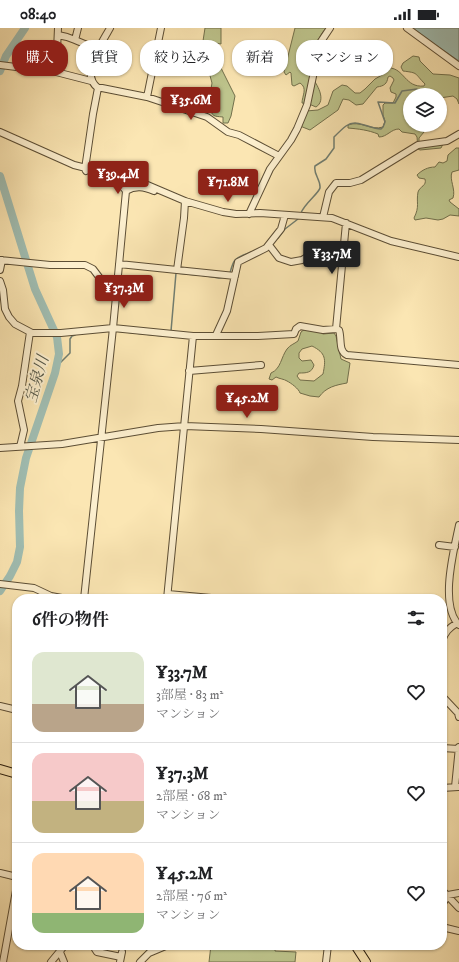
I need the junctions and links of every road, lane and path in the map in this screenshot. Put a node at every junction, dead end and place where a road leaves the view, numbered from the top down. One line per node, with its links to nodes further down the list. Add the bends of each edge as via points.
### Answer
1 (58, 28): 7 (street)
2 (78, 28): 9 (street)
3 (110, 28): 10 (street)
4 (161, 28): 16 (street)
5 (330, 28): 19 (street, via 320,43 307,105 291,140)
6 (408, 28): 11 (street)
7 (58, 35): 8 (street); 9 (street)
8 (58, 40)
9 (75, 40)
10 (103, 40)
11 (459, 66)
12 (68, 75): 14 (street)
13 (91, 76): 14 (street)
14 (91, 81): 15 (street)
15 (98, 88): 16 (street); 20 (street)
16 (148, 96): 19 (street, via 207,117 228,132)
17 (0, 132): 20 (street)
18 (459, 134): 26 (street, via 447,141 418,145 361,180 336,183 329,192)
19 (280, 156): 24 (street, via 270,169)
20 (85, 168): 21 (street, via 138,181); 22 (street, via 88,172 118,182)
21 (164, 191): 22 (street, via 137,187); 23 (street)
22 (126, 192): 32 (street)
23 (185, 201): 24 (street, via 222,212); 34 (street)
24 (249, 214): 25 (street)
25 (285, 215): 26 (street); 28 (street, via 281,229)
26 (323, 217): 27 (street)
27 (346, 223): 29 (street); 30 (street, via 391,241)
28 (269, 245): 29 (street, via 279,258 291,262 302,260 316,251); 35 (street, via 240,260)
29 (343, 255): 41 (street)
30 (459, 257)
31 (1, 260): 33 (street); 38 (street, via 89,266)
32 (120, 264): 34 (street); 37 (street)
33 (0, 270)
34 (177, 270): 35 (street)
35 (235, 276): 43 (street, via 227,311)
36 (0, 281): 42 (street, via 10,317 15,324)
37 (117, 288): 38 (street); 39 (street)
38 (108, 289): 39 (street)
39 (116, 298): 40 (street)
40 (113, 328): 42 (street, via 61,333); 44 (street); 49 (street)
41 (336, 329): 43 (street, via 323,330 300,326 294,334); 46 (street, via 339,330 342,352 347,355)
42 (30, 332): 51 (street, via 18,401 24,430)
43 (216, 335): 44 (street)
44 (193, 336): 47 (street)
45 (261, 365): 47 (street)
46 (459, 365)
47 (190, 371): 48 (street)
48 (185, 426): 49 (street); 50 (street, via 359,437); 59 (street)
49 (101, 438): 51 (street); 58 (street)
50 (459, 440)
51 (22, 447): 52 (street)
52 (0, 448)
53 (459, 525): 55 (street)
54 (439, 545): 55 (street)
55 (455, 547): 60 (street, via 450,603)
56 (0, 584): 57 (street, via 34,588)
57 (47, 594)
58 (85, 594)
59 (168, 594)
60 (458, 624): 61 (street)
61 (447, 631)
62 (447, 701): 65 (street)
63 (0, 706): 64 (street)
64 (12, 709)
65 (459, 717)
66 (447, 748): 67 (street)
67 (459, 748): 70 (street)
68 (0, 769): 69 (main road)
69 (12, 773)
70 (457, 787): 71 (street)
71 (447, 788)
72 (0, 873): 73 (street)
73 (12, 875)
74 (459, 893): 75 (street)
75 (448, 895): 76 (street)
76 (459, 908)
77 (12, 912): 86 (street)
78 (447, 928): 79 (street)
79 (459, 931)
80 (96, 950): 85 (street)
81 (156, 950): 89 (street)
82 (327, 950): 90 (street)
83 (358, 950): 91 (main road)
84 (60, 952): 87 (street); 88 (street)
85 (121, 957)
86 (3, 962)
87 (51, 962)
88 (64, 962)
89 (140, 962)
90 (326, 962)
91 (366, 962)

